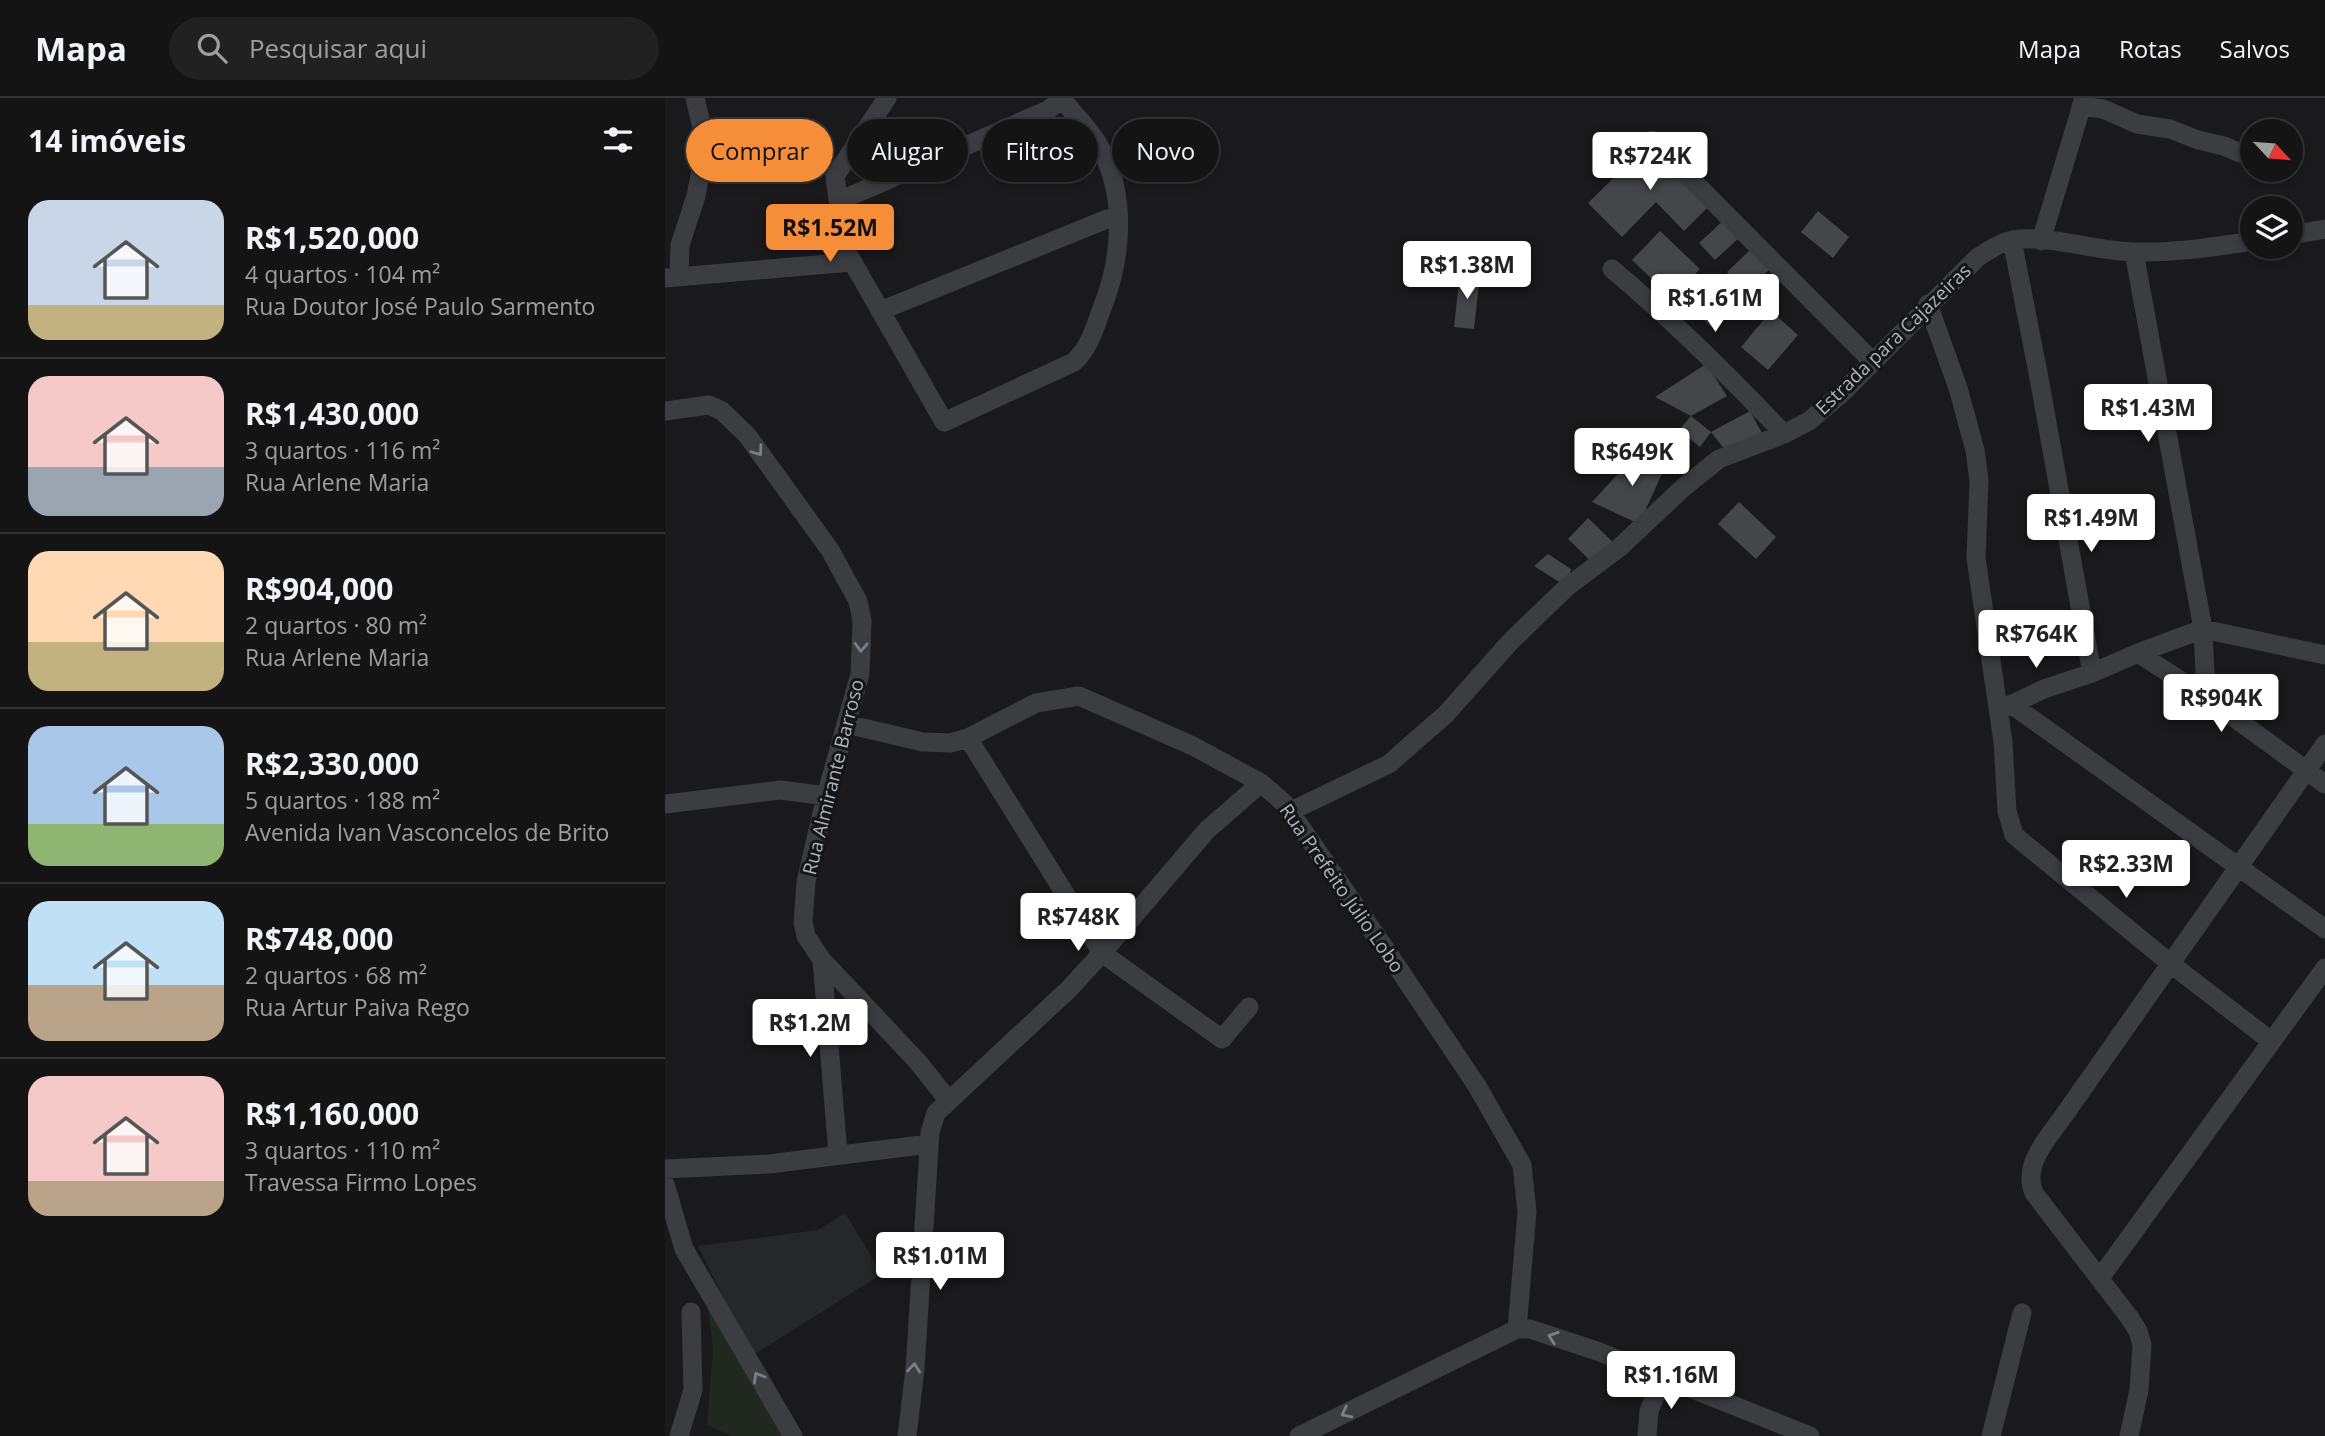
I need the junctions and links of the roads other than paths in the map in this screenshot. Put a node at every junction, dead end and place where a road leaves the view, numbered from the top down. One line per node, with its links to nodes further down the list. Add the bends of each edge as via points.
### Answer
1 (695, 98): 17 (street, via 704,136 703,160)
2 (887, 98): 7 (street, via 835,176)
3 (1061, 99): 7 (street, via 1048,110); 8 (street, via 1105,159 1115,187)
4 (2083, 102): 6 (street, via 2137,124 2170,129); 12 (street)
5 (1652, 140): 20 (street)
6 (2240, 153)
7 (839, 201): 15 (street)
8 (1118, 218): 19 (street); 19 (street, via 1111,286 1085,352 1074,362 944,422)
9 (2325, 229): 10 (street)
10 (2303, 233)
11 (2011, 240): 12 (street, Estrada para Cajazeiras); 18 (street, Estrada para Cajazeiras, via 1978,257); 26 (street)
12 (2041, 241): 14 (street, Estrada para Cajazeiras)
13 (2240, 243): 14 (street, Estrada para Cajazeiras)
14 (2134, 252): 23 (street)
15 (851, 262): 17 (street); 19 (street)
16 (1612, 269): 22 (street, via 1666,314)
17 (672, 277)
18 (1928, 304): 20 (street, Estrada para Cajazeiras); 28 (street, via 1975,450 1979,481 1976,558)
19 (880, 311)
20 (1872, 361): 22 (street, Estrada para Cajazeiras, via 1809,421)
21 (665, 411): 29 (street, Rua Almirante Barroso, one-way to 29, via 709,405 722,411 747,435 830,550 858,601 862,621 860,674)
22 (1784, 434): 37 (street, Estrada para Cajazeiras, via 1719,459 1693,480 1538,613 1446,714 1389,764)
23 (2203, 629): 24 (street); 25 (street); 27 (street)
24 (2138, 653): 26 (street); 27 (street)
25 (2325, 655)
26 (2092, 673): 28 (street)
27 (2206, 697): 32 (street)
28 (2005, 707): 38 (street); 42 (street, via 2007,811 2014,835)
29 (846, 723): 30 (street, Rua Prefeito Júlio Lobo, via 923,742); 35 (street, Rua Almirante Barroso)
30 (968, 738): 33 (street, Rua Prefeito Júlio Lobo, via 1036,703 1079,696 1193,746); 40 (street)
31 (2325, 744): 32 (street)
32 (2305, 771): 34 (street); 38 (street)
33 (1261, 783): 37 (street, Rua Prefeito Júlio Lobo); 40 (street, via 1207,830)
34 (2325, 785)
35 (826, 796): 36 (street, via 781,790); 41 (street, Rua Almirante Barroso, via 806,883 803,922 806,936)
36 (665, 804)
37 (1289, 812): 54 (street, Rua Prefeito Júlio Lobo, via 1476,1086 1522,1165 1527,1212)
38 (2239, 869): 39 (street); 42 (street)
39 (2325, 929)
40 (1102, 953): 44 (street, via 1222,1039); 46 (street)
41 (822, 960): 46 (street, via 918,1062); 48 (street, Rua Almirante Barroso)
42 (2171, 964): 45 (street); 51 (street, via 2034,1160 2029,1174 2034,1193)
43 (2325, 968): 45 (street)
44 (1249, 1007)
45 (2271, 1041): 51 (street)
46 (942, 1107): 47 (street)
47 (929, 1144): 48 (street); 58 (street, one-way to 47)
48 (838, 1154): 49 (street, via 769,1164)
49 (665, 1169)
50 (665, 1184): 57 (street, one-way to 50, via 684,1249)
51 (2099, 1278): 63 (street, via 2141,1338 2139,1390)
52 (691, 1312): 56 (street, via 693,1390)
53 (2022, 1313): 62 (street)
54 (1517, 1329): 55 (street, one-way to 54, via 1530,1329); 59 (street, one-way to 59)
55 (1662, 1378): 60 (street, via 1649,1411); 61 (street)
56 (679, 1436)
57 (793, 1436)
58 (907, 1436)
59 (1299, 1436)
60 (1647, 1436)
61 (1811, 1436)
62 (1991, 1436)
63 (2129, 1436)

